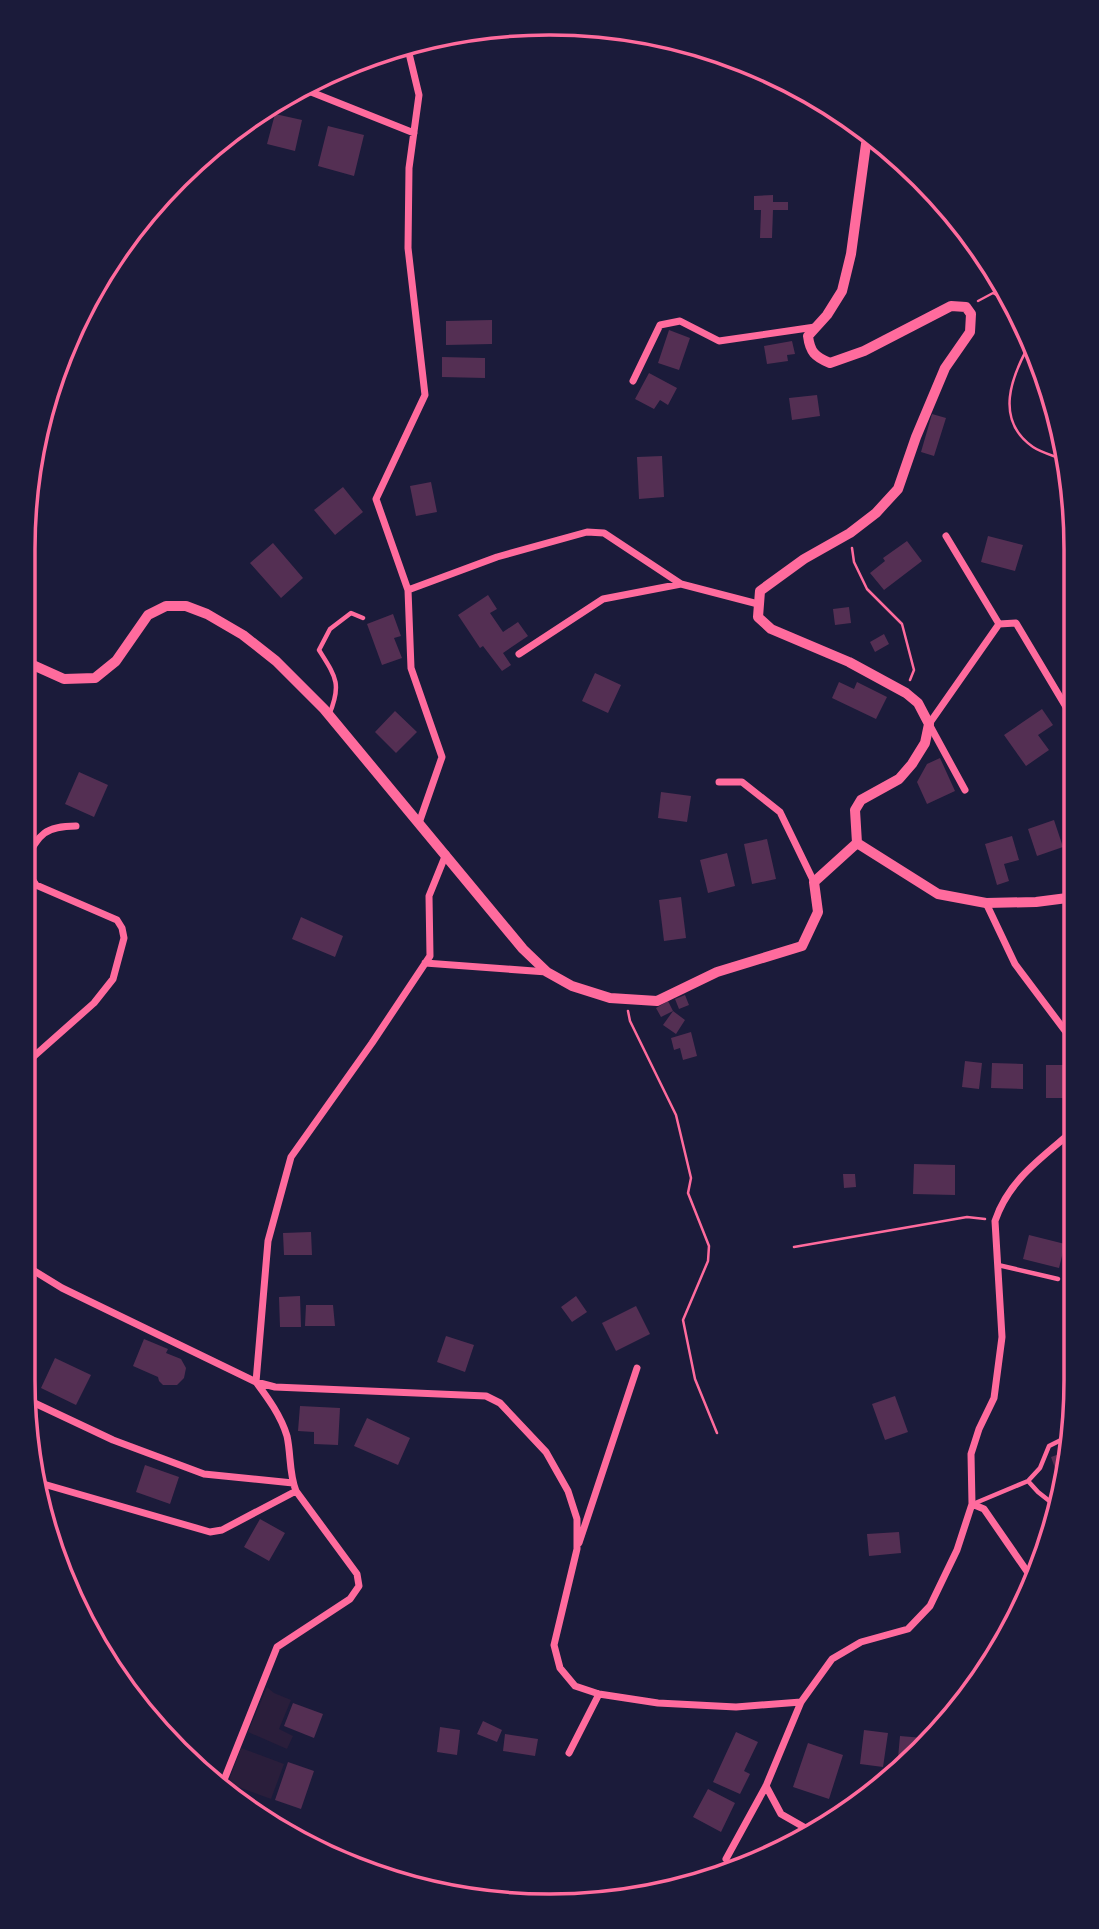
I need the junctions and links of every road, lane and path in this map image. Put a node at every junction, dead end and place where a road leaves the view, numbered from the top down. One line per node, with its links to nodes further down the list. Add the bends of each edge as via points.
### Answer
1 (409, 55): 3 (street, via 419,95)
2 (313, 93): 3 (street)
3 (414, 133): 14 (street, via 408,168 408,248 425,396 376,499)
4 (866, 144): 7 (street, via 842,291)
5 (997, 295): 6 (path)
6 (966, 307): 7 (street, via 951,306 864,351 830,363 816,357 810,347 808,336); 11 (street, via 971,314 970,332 945,368 898,489)
7 (818, 327): 9 (street, via 719,341 680,321 660,325)
8 (1025, 353): 10 (path, via 1008,402 1013,425 1033,447)
9 (633, 381)
10 (1055, 456)
11 (850, 533): 15 (street, via 771,580 760,591); 20 (path, via 854,562 867,589 902,624 914,670)
12 (946, 536): 17 (street)
13 (681, 584): 14 (street, via 604,533 587,532 497,557); 15 (street); 18 (street, via 603,599)
14 (408, 590): 26 (street, via 411,668 442,757)
15 (758, 604): 20 (street, via 758,617 771,629)
16 (363, 618): 22 (lane, via 351,613 330,629 319,650 333,672 338,694)
17 (999, 624): 21 (street, via 1016,623); 23 (street)
18 (519, 654)
19 (35, 666): 22 (street, via 64,679 94,678 116,661 148,615 166,606 186,606 243,635 276,661)
20 (906, 692): 23 (street, via 918,702)
21 (1064, 704)
22 (329, 716): 26 (street)
23 (929, 724): 25 (street); 29 (street, via 925,743 899,779 861,800 855,810)
24 (719, 782): 31 (street, via 742,782 780,812)
25 (965, 790)
26 (419, 823): 30 (street)
27 (76, 826): 28 (street, via 55,826)
28 (35, 843)
29 (857, 843): 31 (street); 34 (street, via 938,894)
30 (446, 854): 35 (street, via 429,896 430,956); 36 (street)
31 (814, 882): 37 (street, via 818,912 802,946 717,972 657,1001)
32 (35, 883): 39 (street, via 117,920 124,938 113,979 94,1003)
33 (1064, 898): 34 (street)
34 (986, 904): 38 (street, via 1015,964)
35 (425, 963): 36 (street); 47 (street, via 291,1157 268,1241)
36 (547, 972): 37 (street, via 572,986)
37 (626, 1000): 49 (path, via 630,1021 677,1115 691,1178 688,1194 709,1246 708,1261 683,1320 695,1379)
38 (1064, 1029)
39 (35, 1055)
40 (1064, 1139): 41 (street, via 1016,1180)
41 (995, 1221): 42 (path, via 967,1217); 43 (street)
42 (794, 1247)
43 (996, 1264): 45 (lane); 55 (street, via 1002,1336 994,1398 971,1454)
44 (35, 1271): 47 (street)
45 (1058, 1279)
46 (637, 1368): 56 (street)
47 (256, 1382): 53 (street, via 287,1435); 56 (street, via 275,1387 486,1396 500,1403 546,1452 568,1492 577,1519)
48 (36, 1404): 53 (street, via 113,1440 204,1474)
49 (717, 1433)
50 (1061, 1440): 51 (lane, via 1049,1446 1040,1468)
51 (1028, 1481): 54 (lane); 55 (lane)
52 (46, 1485): 53 (street, via 210,1532 222,1530)
53 (294, 1487): 61 (street, via 357,1574 359,1586 350,1599 277,1647)
54 (1049, 1501)
55 (972, 1504): 57 (street, via 984,1509); 59 (street, via 957,1550 930,1606 908,1629 861,1642 832,1659)
56 (577, 1549): 58 (street, via 554,1645 560,1668 575,1686)
57 (1027, 1571)
58 (599, 1694): 59 (street, via 736,1707); 60 (street)
59 (801, 1702): 62 (street)
60 (569, 1753)
61 (224, 1778)
62 (766, 1786): 63 (street, via 781,1814); 64 (street)
63 (804, 1827)
64 (726, 1859)

